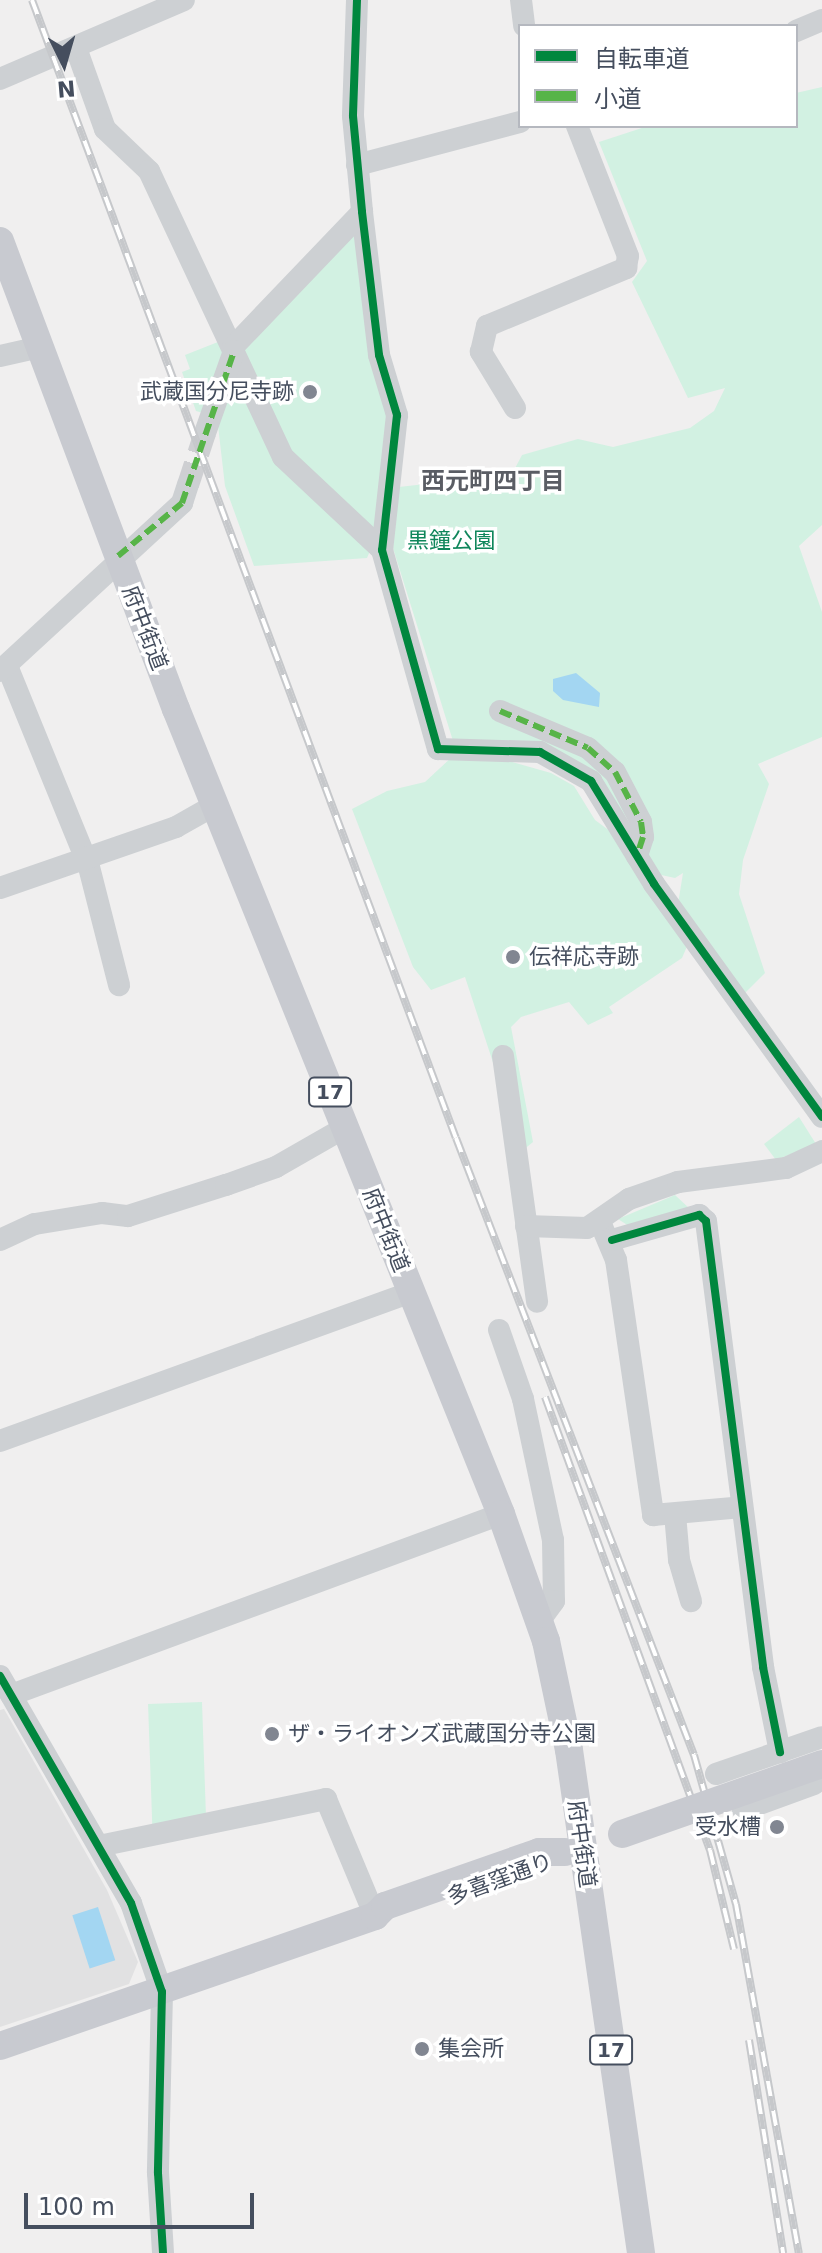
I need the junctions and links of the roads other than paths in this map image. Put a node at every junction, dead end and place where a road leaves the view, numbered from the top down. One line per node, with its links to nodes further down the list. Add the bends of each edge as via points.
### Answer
1 (184, 0): 7 (street)
2 (357, 0): 11 (street)
3 (521, 0): 5 (street)
4 (822, 20): 6 (street)
5 (524, 24)
6 (798, 30)
7 (76, 48): 8 (street); 15 (street, via 105,129 149,171)
8 (0, 79)
9 (518, 123): 11 (street)
10 (578, 128): 17 (street, via 628,256 626,268 487,326 481,352)
11 (357, 165): 12 (street)
12 (362, 212): 15 (street); 20 (street, via 379,355 397,415)
13 (0, 241): 14 (main road, 府中街道 / 17)
14 (40, 347): 16 (street); 21 (main road, 府中街道 / 17)
15 (234, 349): 18 (street); 20 (street, via 283,457)
16 (0, 356)
17 (515, 408)
18 (205, 433)
19 (188, 485): 21 (street, via 182,503)
20 (382, 550): 25 (street, via 438,749 540,752 571,765 602,793)
21 (118, 556): 22 (street); 24 (main road, 府中街道 / 17)
22 (3, 668): 26 (street)
23 (500, 711): 25 (street, via 588,748 615,772 641,822)
24 (215, 805): 26 (street, via 176,827); 31 (main road, 府中街道 / 17)
25 (637, 856): 30 (street)
26 (85, 860): 27 (street); 28 (street)
27 (0, 888)
28 (119, 985)
29 (503, 1056): 33 (street)
30 (822, 1117)
31 (344, 1128): 35 (street, via 276,1167 226,1185 128,1216 102,1213 35,1224); 36 (main road, 府中街道 / 17)
32 (822, 1151): 34 (street, via 786,1168 678,1182 629,1199)
33 (526, 1226): 34 (street); 37 (street)
34 (606, 1231): 40 (street, via 699,1215 706,1221); 42 (street, via 653,1515)
35 (0, 1240)
36 (411, 1292): 39 (street); 41 (main road, 府中街道 / 17)
37 (537, 1302)
38 (499, 1330): 44 (street, via 523,1399 553,1540 554,1601)
39 (0, 1441)
40 (742, 1507): 42 (street); 47 (street)
41 (501, 1514): 44 (main road, 府中街道 / 17); 45 (street)
42 (675, 1514): 43 (street, via 679,1560)
43 (691, 1601)
44 (539, 1622): 53 (main road, 府中街道 / 17, via 561,1703)
45 (6, 1685): 52 (street)
46 (822, 1737): 47 (street)
47 (769, 1756): 48 (street); 50 (street)
48 (716, 1774)
49 (820, 1783): 50 (street); 53 (main road, 多喜窪通り, bridge)
50 (773, 1799): 51 (street)
51 (743, 1810)
52 (99, 1846): 54 (street, via 326,1799); 55 (street, via 131,1903)
53 (574, 1850): 54 (main road, 多喜窪通り, via 539,1852 385,1906); 58 (main road, 府中街道 / 17)
54 (375, 1916): 55 (main road, 多喜窪通り)
55 (162, 1992): 56 (main road, 多喜窪通り); 57 (street, via 158,2173)
56 (0, 2046)
57 (163, 2253)
58 (641, 2253)

